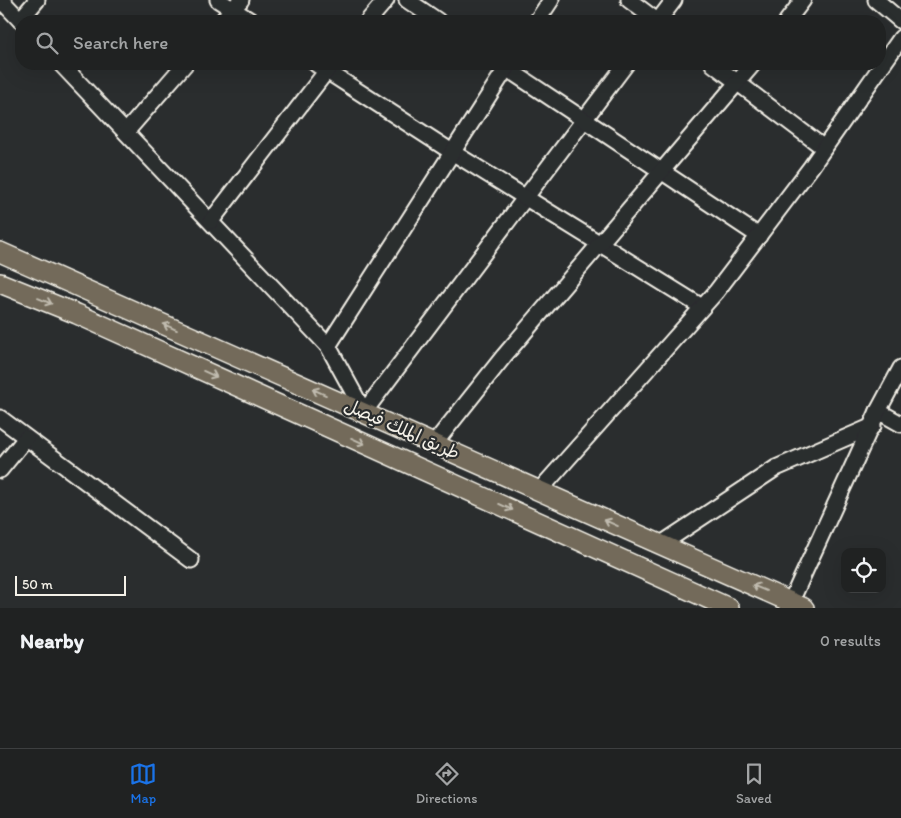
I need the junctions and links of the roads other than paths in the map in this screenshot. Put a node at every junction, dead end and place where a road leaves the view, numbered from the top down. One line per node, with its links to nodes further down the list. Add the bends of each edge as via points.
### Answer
1 (1, 0): 12 (street)
2 (37, 0): 13 (street)
3 (218, 0): 11 (street)
4 (386, 0): 16 (street)
5 (407, 0): 17 (street)
6 (551, 0): 18 (street)
7 (630, 0): 19 (street)
8 (674, 0): 20 (street)
9 (803, 0): 21 (street)
10 (876, 0): 22 (street)
11 (237, 5): 14 (street); 15 (street)
12 (15, 15)
13 (26, 15)
14 (228, 15)
15 (246, 15)
16 (373, 15)
17 (429, 15)
18 (541, 15)
19 (650, 15)
20 (663, 15)
21 (792, 15)
22 (901, 21)
23 (901, 38): 24 (street)
24 (886, 59)
25 (67, 70): 37 (street)
26 (180, 70): 37 (street)
27 (322, 70): 42 (street)
28 (331, 70): 39 (street)
29 (502, 70): 39 (street)
30 (512, 70): 36 (street)
31 (622, 70): 36 (street)
32 (721, 70): 35 (street)
33 (748, 70): 35 (street)
34 (879, 70): 38 (street)
35 (737, 82): 38 (street); 40 (street)
36 (584, 120): 40 (street); 41 (street)
37 (126, 132): 42 (street)
38 (824, 148): 43 (street)
39 (452, 152): 41 (street); 48 (street)
40 (662, 171): 43 (street); 44 (street)
41 (526, 198): 44 (street); 51 (street)
42 (211, 221): 48 (street)
43 (759, 236): 47 (street)
44 (600, 244): 47 (street); 56 (street)
45 (0, 252): 51 (main road, طريق الملك فيصل, one-way to 45)
46 (0, 282): 62 (main road, طريق الملك فيصل, one-way to 62)
47 (702, 308): 58 (street)
48 (328, 346): 51 (street)
49 (901, 368): 50 (street)
50 (878, 411): 53 (street); 54 (street)
51 (364, 412): 56 (main road, طريق الملك فيصل)
52 (0, 418): 55 (street)
53 (901, 424)
54 (873, 426): 59 (street, via 776,468); 61 (street)
55 (26, 438): 57 (street); 60 (street)
56 (434, 444): 58 (main road, طريق الملك فيصل)
57 (0, 470)
58 (540, 491): 59 (main road, طريق الملك فيصل, one-way to 58)
59 (660, 545): 61 (main road, طريق الملك فيصل, one-way to 59)
60 (192, 560)
61 (795, 606)
62 (729, 608)

